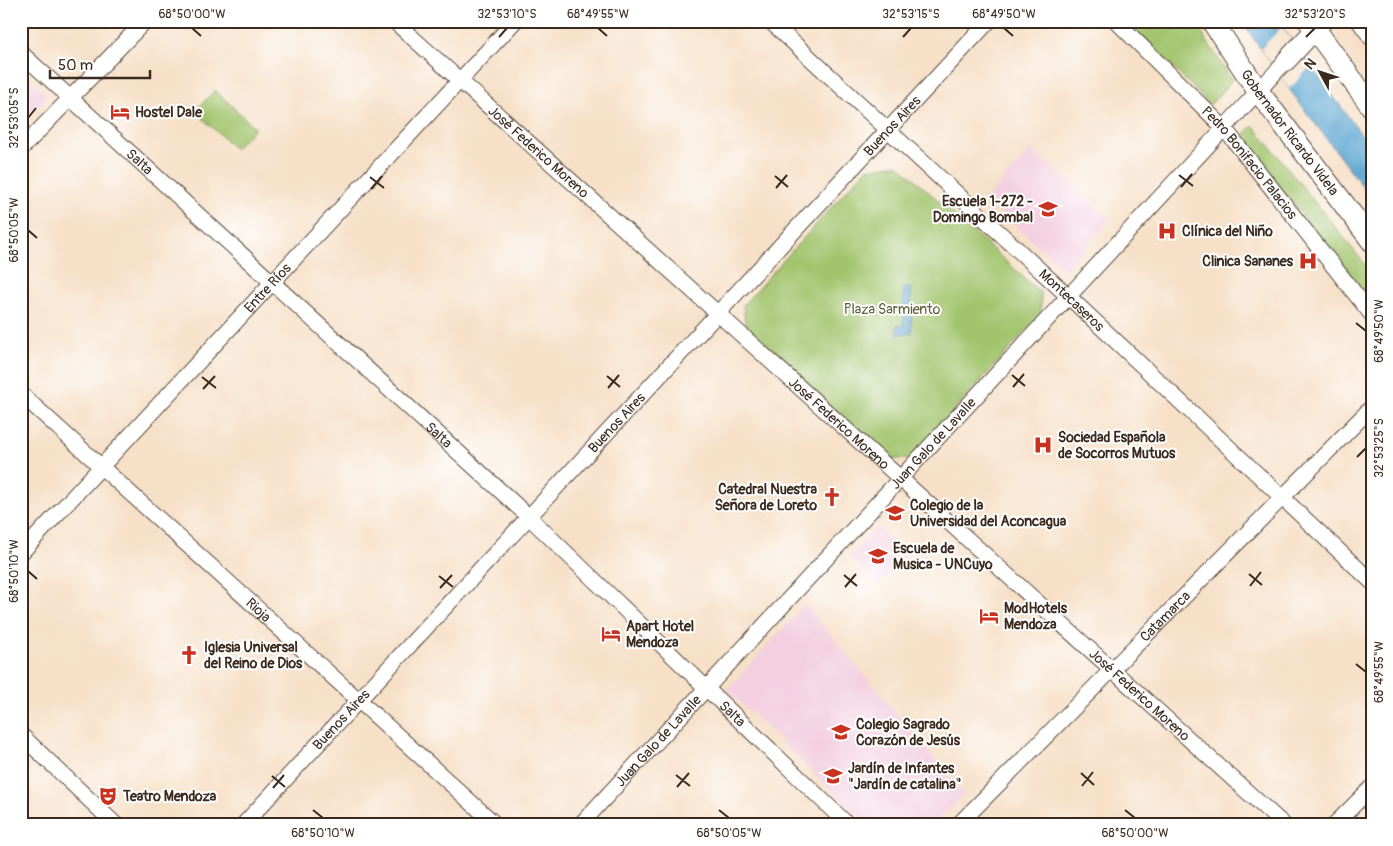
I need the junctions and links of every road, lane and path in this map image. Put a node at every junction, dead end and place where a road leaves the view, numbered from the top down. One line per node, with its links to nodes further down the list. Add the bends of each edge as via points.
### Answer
1 (144, 21): 15 (street)
2 (394, 21): 13 (street, José Federico Moreno)
3 (515, 21): 13 (street, Entre Ríos)
4 (770, 21): 18 (street, Montecaseros)
5 (990, 21): 18 (street, Buenos Aires)
6 (1116, 21): 17 (street, Pedro Bonifacio Palacios)
7 (1212, 21): 14 (highway, Gobernador Ricardo Videla)
8 (1358, 21): 10 (street)
9 (1316, 24): 12 (main road); 16 (highway)
10 (1372, 39)
11 (21, 53): 15 (street, Salta)
12 (1286, 60): 14 (street, Juan Galo de Lavalle)
13 (459, 80): 21 (street, Entre Ríos); 23 (street, José Federico Moreno)
14 (1258, 91): 17 (street, Juan Galo de Lavalle); 20 (highway, Gobernador Ricardo Videla)
15 (71, 98): 19 (street); 21 (street, Salta)
16 (1372, 107)
17 (1224, 128): 22 (street, Juan Galo de Lavalle); 24 (street, Pedro Bonifacio Palacios)
18 (888, 131): 22 (street, Montecaseros); 23 (street, Buenos Aires)
19 (21, 149)
20 (1372, 241)
21 (272, 282): 27 (street, Entre Ríos); 30 (street, Salta)
22 (1069, 297): 28 (street, Juan Galo de Lavalle); 29 (street, Montecaseros)
23 (719, 314): 28 (street, José Federico Moreno); 30 (street, Buenos Aires)
24 (1372, 315)
25 (21, 394): 27 (street, Rioja)
26 (1372, 407): 29 (street, Catamarca)
27 (101, 466): 31 (street, Entre Ríos); 35 (street, Rioja)
28 (901, 478): 33 (street, José Federico Moreno); 34 (street, Juan Galo de Lavalle)
29 (1282, 498): 32 (street, Montecaseros); 33 (street, Catamarca)
30 (528, 517): 34 (street, Salta); 35 (street, Buenos Aires)
31 (21, 553)
32 (1372, 582)
33 (1112, 670): 43 (street, Catamarca); 44 (street, José Federico Moreno)
34 (705, 690): 41 (street, Juan Galo de Lavalle); 42 (street, Salta)
35 (359, 700): 39 (street, Buenos Aires); 40 (street, Rioja)
36 (21, 735): 38 (street)
37 (1372, 787): 45 (street)
38 (116, 825)
39 (244, 825)
40 (496, 825)
41 (580, 825)
42 (848, 825)
43 (958, 825)
44 (1284, 825)
45 (1334, 825)

